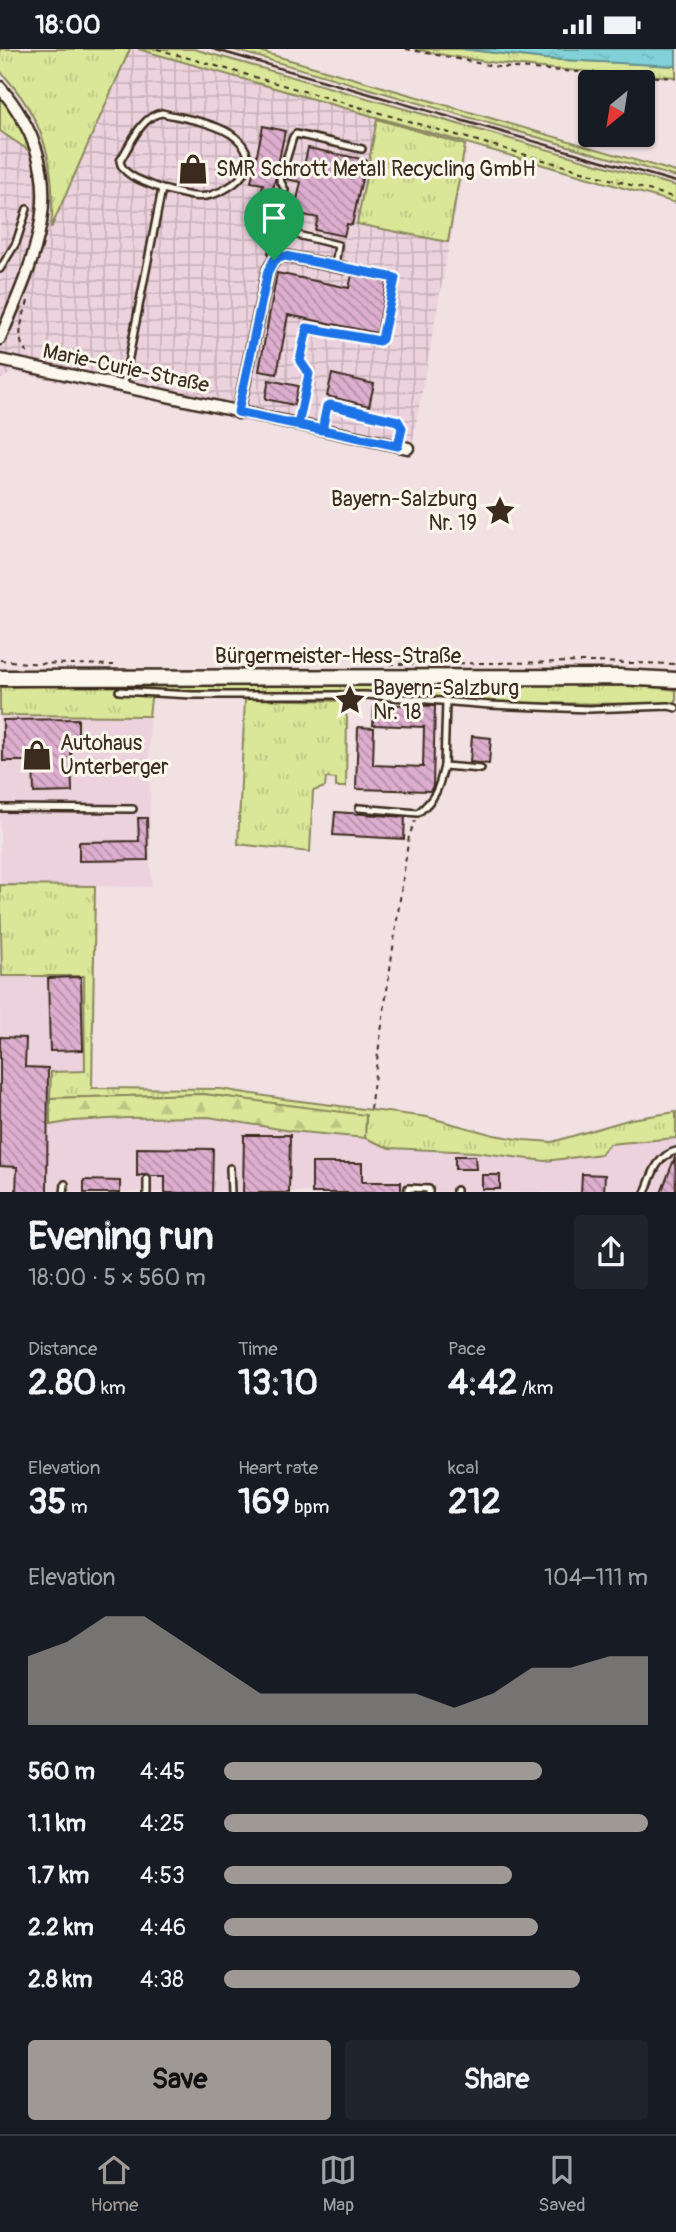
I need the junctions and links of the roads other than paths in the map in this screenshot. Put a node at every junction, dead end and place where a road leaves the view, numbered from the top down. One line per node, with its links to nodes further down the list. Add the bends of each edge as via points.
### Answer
1 (0, 87): 9 (street, via 25,122 44,183 38,238)
2 (362, 149): 5 (lane, via 296,134 281,180 285,190)
3 (162, 189): 3 (lane, via 209,196 232,185 243,173 249,164 248,151 234,136 204,123 155,114 120,161 127,172); 11 (lane)
4 (27, 209): 8 (lane, via 16,243)
5 (277, 230): 6 (lane); 7 (lane, via 338,245)
6 (274, 260): 7 (street, via 285,256); 12 (street)
7 (339, 267): 13 (lane, via 395,278 382,339 307,328 300,361 309,374)
8 (0, 269)
9 (0, 339)
10 (0, 360): 11 (street, Marie-Curie-Straße)
11 (123, 388): 12 (street, Marie-Curie-Straße)
12 (238, 412): 13 (street, Marie-Curie-Straße)
13 (298, 425): 14 (street, Marie-Curie-Straße)
14 (322, 430): 15 (street, Marie-Curie-Straße); 15 (lane, via 330,405 398,421)
15 (403, 447)
16 (5, 677): 17 (main road, Bürgermeister-Hess-Straße)
17 (676, 680)
18 (119, 691): 19 (lane, via 366,695)
19 (446, 701): 20 (lane, via 589,709); 21 (lane)
20 (676, 708)
21 (444, 766): 22 (lane); 24 (lane, via 431,802 418,813)
22 (481, 769)
23 (0, 808): 25 (lane)
24 (359, 808)
25 (133, 809)
26 (676, 1151): 35 (lane, via 655,1167)
27 (230, 1168): 32 (lane)
28 (147, 1179): 31 (lane)
29 (65, 1184): 30 (lane)
30 (64, 1192)
31 (147, 1192)
32 (231, 1192)
33 (408, 1192): 34 (lane, via 408,1188)
34 (429, 1192)
35 (645, 1192)

